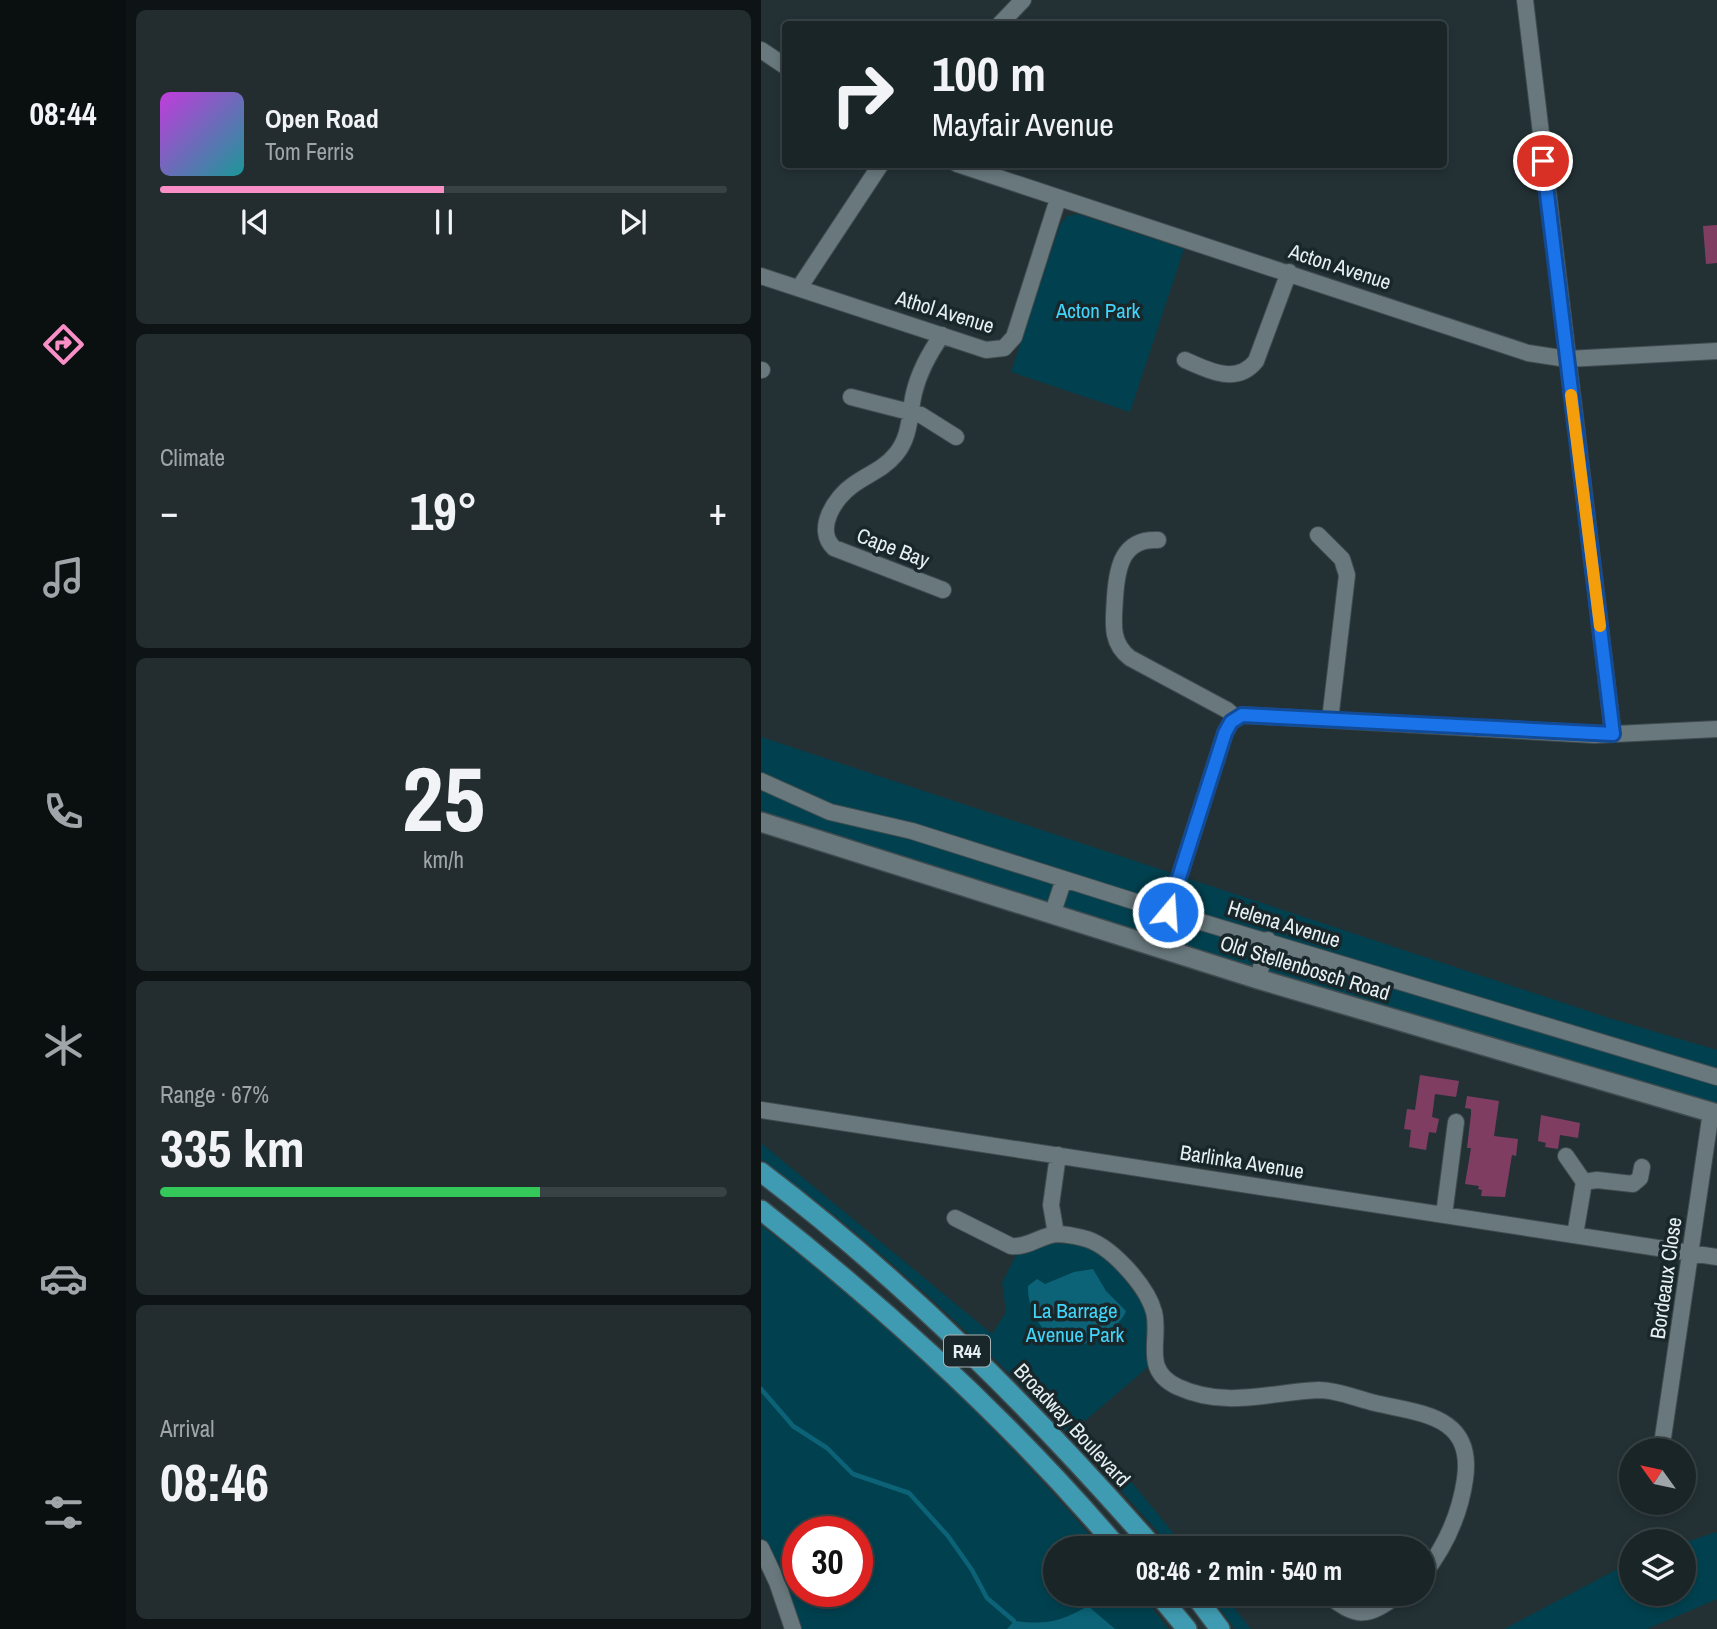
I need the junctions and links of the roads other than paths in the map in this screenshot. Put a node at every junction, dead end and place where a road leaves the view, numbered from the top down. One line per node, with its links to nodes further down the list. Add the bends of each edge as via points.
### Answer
1 (1023, 0): 3 (street)
2 (1525, 0): 14 (street)
3 (1003, 21)
4 (761, 50): 5 (street)
5 (782, 64)
6 (878, 168): 11 (street)
7 (969, 168): 8 (street, Acton Avenue)
8 (1058, 199): 9 (street, Acton Avenue); 12 (street, Athol Avenue, via 1010,344 986,350)
9 (1289, 272): 14 (street, Acton Avenue, via 1505,346); 15 (street, via 1249,370 1220,374)
10 (761, 276): 11 (street, Athol Avenue)
11 (799, 288): 12 (street, Athol Avenue)
12 (942, 335): 17 (street, Cape Bay, via 918,379)
13 (1717, 351): 14 (street, Acton Avenue)
14 (1567, 359): 25 (street)
15 (1185, 360)
16 (851, 397): 17 (street)
17 (911, 413): 18 (street); 21 (street, Cape Bay, via 897,454 840,496 825,525 825,535 839,550)
18 (956, 437)
19 (1318, 535): 23 (street, via 1342,559 1347,576)
20 (1158, 540): 22 (street, via 1135,544 1121,559 1116,575 1115,638 1130,657)
21 (943, 590)
22 (1236, 718): 23 (street, via 1248,714); 29 (street, via 1225,733)
23 (1330, 720): 25 (street)
24 (1717, 729): 25 (street)
25 (1613, 734)
26 (761, 781): 28 (street, Helena Avenue, via 830,812 912,831)
27 (761, 822): 30 (street, Old Stellenbosch Road)
28 (1064, 879): 29 (street, Helena Avenue); 30 (street)
29 (1168, 912): 31 (street, Helena Avenue)
30 (1053, 915): 32 (street, Old Stellenbosch Road)
31 (1268, 940): 32 (street); 33 (street, Helena Avenue)
32 (1258, 979): 35 (street, Old Stellenbosch Road)
33 (1717, 1077)
34 (761, 1110): 37 (street, Barlinka Avenue)
35 (1714, 1113): 47 (street, Bordeaux Close)
36 (1456, 1122): 43 (street)
37 (1058, 1155): 43 (street, Barlinka Avenue); 45 (street, via 1051,1205)
38 (1566, 1156): 41 (street)
39 (1642, 1167): 41 (street, via 1633,1184)
40 (761, 1172): 51 (main road, Broadway Boulevard / R44, via 841,1234 996,1377)
41 (1584, 1182): 46 (street)
42 (761, 1210): 50 (main road, R44, via 846,1277 971,1390)
43 (1444, 1215): 46 (street, Barlinka Avenue)
44 (955, 1218): 45 (street, via 1011,1247)
45 (1056, 1234): 53 (street, via 1093,1241 1119,1261 1152,1306 1158,1369 1178,1387 1238,1400 1325,1391 1436,1417 1448,1424 1467,1456 1456,1521)
46 (1575, 1235): 47 (street, Barlinka Avenue)
47 (1691, 1253): 48 (street, Barlinka Avenue); 49 (street, Bordeaux Close)
48 (1717, 1257)
49 (1663, 1438)
50 (1108, 1536)
51 (1143, 1536)
52 (761, 1548): 58 (street)
53 (1435, 1555)
54 (1168, 1606): 59 (main road)
55 (1203, 1606): 60 (main road)
56 (1343, 1606): 57 (street, via 1364,1614)
57 (1383, 1606)
58 (793, 1629)
59 (1187, 1629)
60 (1220, 1629)

